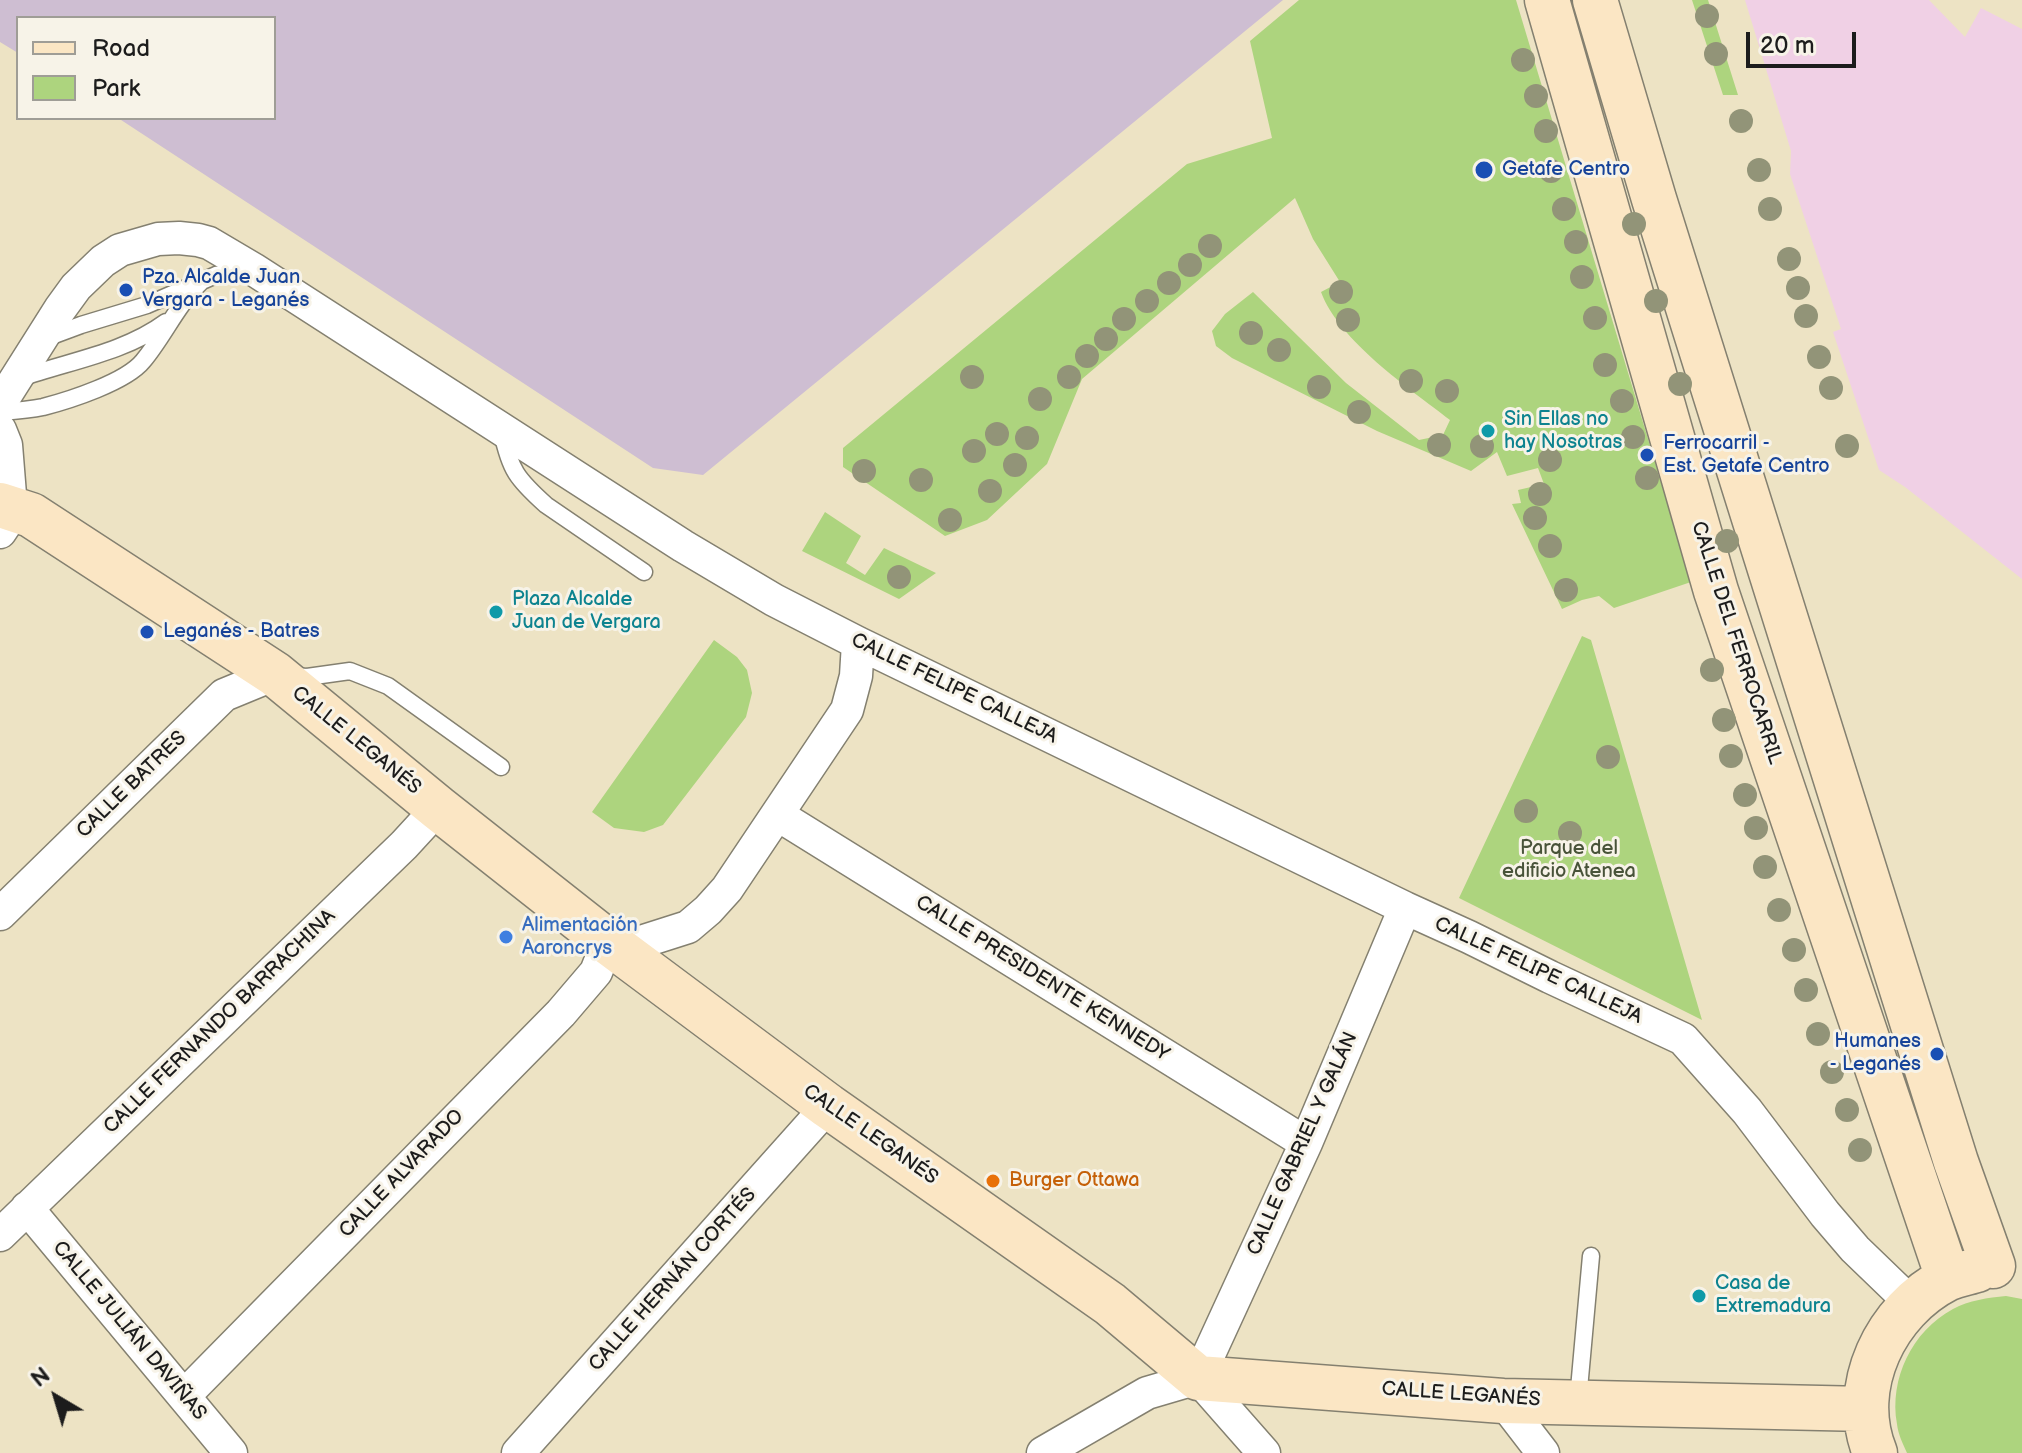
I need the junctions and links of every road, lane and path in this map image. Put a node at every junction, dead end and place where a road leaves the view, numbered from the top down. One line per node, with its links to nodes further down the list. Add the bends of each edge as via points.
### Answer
1 (1547, 0): 27 (street, CALLE DEL FERROCARRIL, via 1716,591)
2 (1595, 0): 26 (street, via 1965,1188)
3 (253, 269): 4 (lane); 6 (street, CALLE FELIPE CALLEJA, via 198,240 158,239 134,245 89,273); 9 (street, CALLE FELIPE CALLEJA)
4 (201, 282): 5 (lane); 6 (lane)
5 (171, 319): 7 (lane, via 129,344 54,366); 8 (lane, via 142,362 118,381 43,407)
6 (41, 341): 7 (street, CALLE FELIPE CALLEJA)
7 (8, 392)
8 (0, 412)
9 (502, 428): 12 (lane, via 512,467 532,493); 13 (street, CALLE FELIPE CALLEJA, via 683,546)
10 (0, 430): 11 (street, via 6,445)
11 (4, 515): 14 (street, CALLE LEGANÉS, via 31,515)
12 (644, 572)
13 (858, 643): 17 (street, via 847,710); 18 (street, CALLE FELIPE CALLEJA)
14 (275, 674): 15 (lane, via 307,677 350,671 388,686); 16 (street, CALLE LEGANÉS); 19 (street, CALLE BATRES, via 224,695)
15 (501, 767)
16 (438, 808): 20 (street, CALLE LEGANÉS); 23 (street, CALLE FERNANDO BARRACHINA)
17 (778, 815): 20 (street, via 727,889 688,927); 22 (street, CALLE PRESIDENTE KENNEDY)
18 (1405, 908): 22 (street, CALLE GABRIEL Y GALÁN); 28 (street, CALLE FELIPE CALLEJA, via 1683,1039 1855,1249)
19 (0, 914)
20 (614, 946): 21 (street, CALLE LEGANÉS); 30 (street, CALLE ALVARADO, via 561,1013)
21 (828, 1106): 29 (street, CALLE LEGANÉS, via 1110,1304); 35 (street, CALLE HERNÁN CORTÉS)
22 (1306, 1143): 29 (street, CALLE GABRIEL Y GALÁN)
23 (27, 1208): 24 (street, CALLE FERNANDO BARRACHINA); 30 (street, CALLE JULIÁN DAVIÑAS)
24 (0, 1235)
25 (1591, 1256): 32 (lane)
26 (2007, 1266): 27 (street)
27 (1948, 1278): 28 (street)
28 (1911, 1303): 33 (street, via 1886,1334 1871,1370)
29 (1198, 1378): 31 (street, CALLE LEGANÉS); 36 (street, via 1147,1393); 37 (street)
30 (184, 1396): 34 (street, CALLE JULIÁN DAVIÑAS)
31 (1503, 1401): 32 (street, CALLE LEGANÉS); 38 (street)
32 (1578, 1402): 33 (street, CALLE LEGANÉS)
33 (1866, 1409): 39 (street)
34 (231, 1453)
35 (518, 1453)
36 (1043, 1453)
37 (1264, 1453)
38 (1543, 1453)
39 (1875, 1453)

